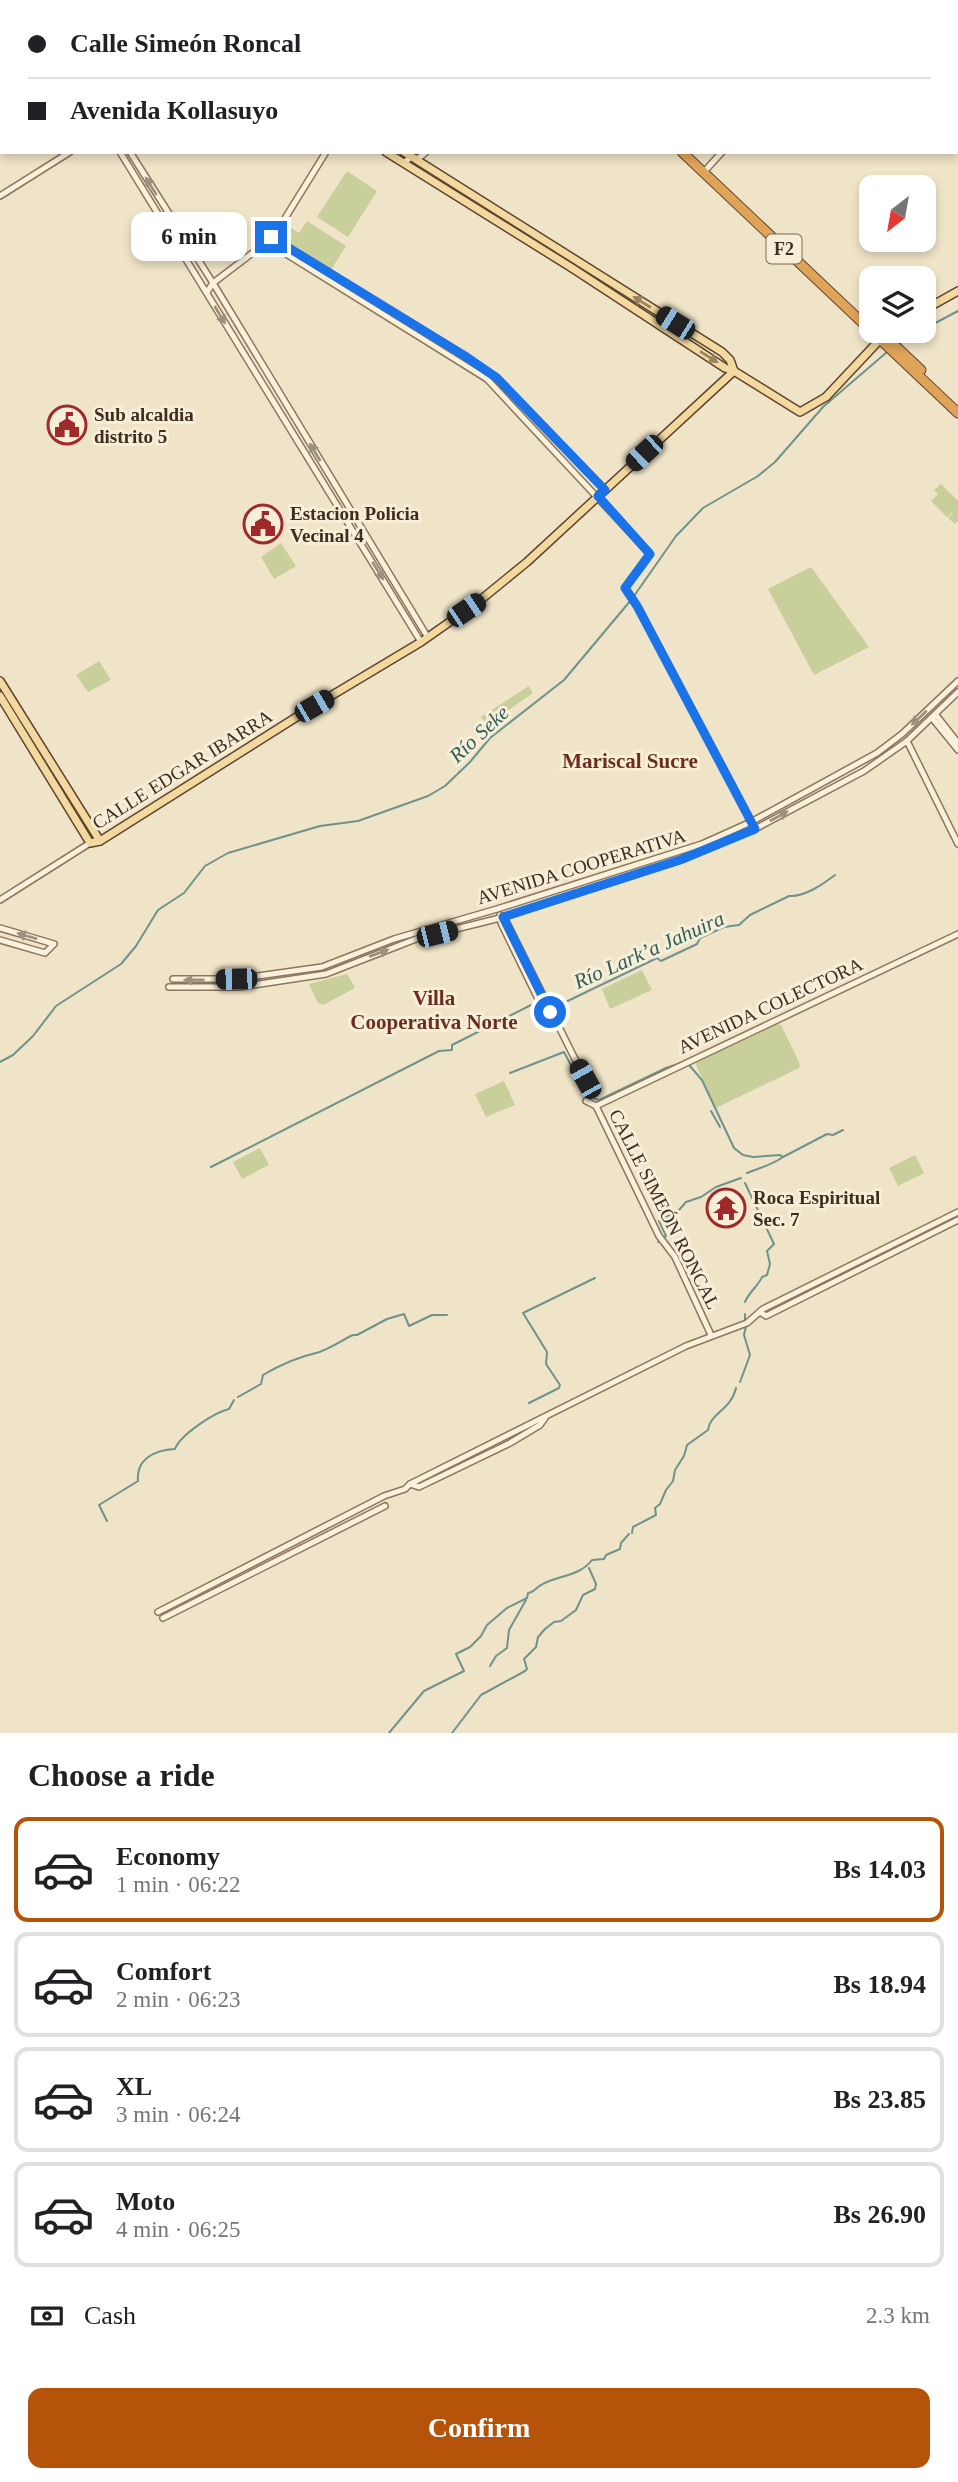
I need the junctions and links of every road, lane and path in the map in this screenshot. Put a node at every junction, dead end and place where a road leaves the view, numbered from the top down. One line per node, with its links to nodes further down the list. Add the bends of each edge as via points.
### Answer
1 (67, 154): 14 (street)
2 (121, 154): 19 (street)
3 (131, 154): 17 (street, one-way to 3)
4 (325, 154): 15 (street)
5 (389, 154): 12 (main road)
6 (407, 154): 11 (main road)
7 (424, 154): 11 (street)
8 (684, 154): 13 (highway, F2)
9 (691, 154): 13 (highway, F2)
10 (720, 154): 13 (street)
11 (414, 159): 12 (street); 26 (main road, one-way to 11, via 722,352)
12 (403, 163): 26 (main road, one-way to 26)
13 (705, 171): 21 (highway, F2); 22 (highway, F2)
14 (0, 196)
15 (271, 237): 16 (street); 31 (street, via 497,378)
16 (267, 242): 17 (street); 32 (street, via 487,379)
17 (213, 284): 19 (street); 29 (street, one-way to 17)
18 (958, 291): 20 (main road)
19 (207, 292): 30 (street, one-way to 30)
20 (936, 303)
21 (859, 312)
22 (859, 314)
23 (878, 343): 26 (main road, via 826,397 800,412)
24 (889, 343): 25 (highway, F2)
25 (897, 352): 27 (highway, F2); 28 (highway, F2)
26 (734, 371): 31 (main road, CALLE EDGAR IBARRA)
27 (958, 405)
28 (958, 413)
29 (331, 480): 30 (street); 33 (street)
30 (324, 484): 33 (street, one-way to 33)
31 (605, 490): 32 (main road, CALLE EDGAR IBARRA)
32 (598, 496): 33 (main road, CALLE EDGAR IBARRA, via 502,583); 42 (street, via 650,554 625,588)
33 (424, 639): 44 (main road, CALLE EDGAR IBARRA)
34 (0, 681): 44 (main road)
35 (958, 681): 42 (street, AVENIDA COOPERATIVA, one-way to 42, via 877,753)
36 (958, 692): 38 (street, AVENIDA COOPERATIVA)
37 (0, 696): 45 (main road)
38 (934, 717): 39 (street); 40 (street, AVENIDA COOPERATIVA)
39 (954, 740): 41 (street)
40 (907, 741): 43 (street, AVENIDA COOPERATIVA, one-way to 40, via 864,771); 46 (street)
41 (958, 750)
42 (751, 822): 43 (street); 48 (street, AVENIDA COOPERATIVA, via 702,844)
43 (755, 829): 49 (street, AVENIDA COOPERATIVA, via 680,860)
44 (100, 841): 45 (main road, CALLE EDGAR IBARRA)
45 (90, 843): 47 (street, CALLE EDGAR IBARRA)
46 (958, 844)
47 (0, 900)
48 (497, 909): 49 (street, CALLE SIMEÓN RONCAL); 53 (street, AVENIDA COOPERATIVA, one-way to 53, via 394,939 322,968 236,979)
49 (502, 917): 54 (street, AVENIDA COOPERATIVA, one-way to 49, via 240,987 326,974 416,939); 55 (street, CALLE SIMEÓN RONCAL, via 501,923)
50 (0, 929): 52 (street, one-way to 50, via 45,953 54,944)
51 (958, 934): 55 (street, AVENIDA COLECTORA)
52 (0, 940)
53 (173, 979)
54 (169, 987)
55 (596, 1106): 59 (street, CALLE SIMEÓN RONCAL)
56 (958, 1212): 58 (street)
57 (958, 1220): 58 (street)
58 (894, 1248): 59 (street, via 760,1312 747,1323)
59 (711, 1335): 61 (street, via 547,1416 510,1443 419,1487 410,1484 384,1496)
60 (385, 1506): 62 (street)
61 (158, 1612)
62 (163, 1618)

